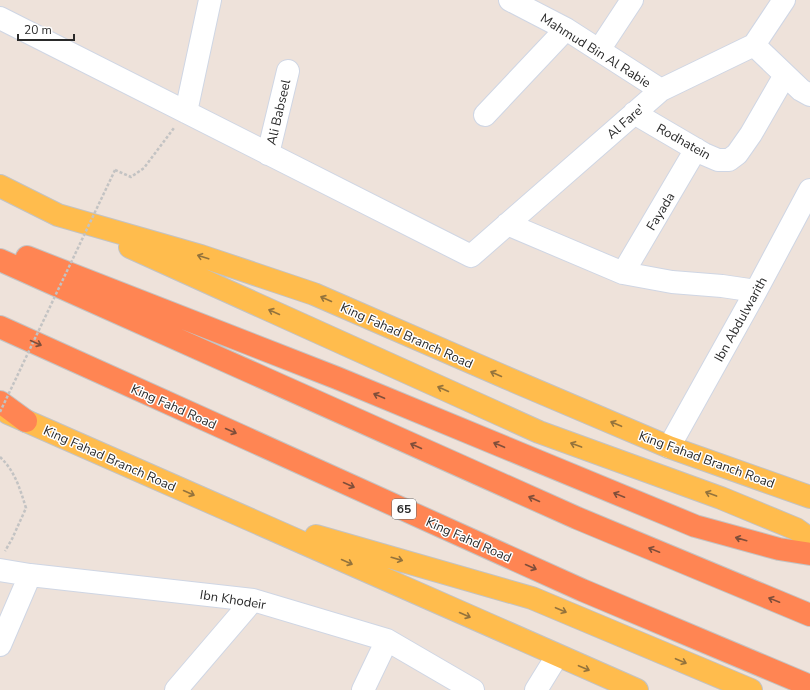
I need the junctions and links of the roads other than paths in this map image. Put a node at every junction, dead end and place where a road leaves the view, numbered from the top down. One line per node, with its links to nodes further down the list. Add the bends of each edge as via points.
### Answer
1 (210, 0): 13 (street)
2 (510, 0): 6 (street, Mahmud Bin Al Rabie)
3 (632, 0): 8 (street)
4 (784, 0): 7 (street)
5 (0, 18): 13 (street)
6 (566, 29): 8 (street, Mahmud Bin Al Rabie); 15 (street)
7 (754, 45): 10 (street); 11 (street, Al Fare')
8 (599, 50): 11 (street, Mahmud Bin Al Rabie)
9 (288, 71): 17 (street, Ali Babseel)
10 (785, 75): 12 (street); 16 (street, Rodhatein, via 737,154 729,160 718,160)
11 (661, 90): 14 (street, Al Fare')
12 (810, 95)
13 (186, 112): 17 (street)
14 (634, 113): 16 (street, Rodhatein); 21 (street, Al Fare')
15 (485, 116)
16 (696, 149): 24 (street, Fayada)
17 (268, 154): 21 (street, Al Fare', via 471,256)
18 (0, 186): 20 (main road, King Fahad Branch Road)
19 (810, 190): 25 (street, Ibn Abdulwarith)
20 (58, 215): 30 (main road, King Fahad Branch Road, one-way to 20, via 314,294 201,256); 33 (main road, one-way to 20, via 796,529 721,498 539,432)
21 (507, 224): 24 (street)
22 (0, 246): 34 (highway, one-way to 22, via 779,549 695,526 337,378)
23 (0, 260): 38 (highway, one-way to 23, via 577,518)
24 (623, 273): 25 (street)
25 (756, 292): 30 (street, Ibn Abdulwarith)
26 (0, 327): 42 (highway, King Fahd Road / 65, one-way to 42, via 582,590)
27 (0, 402): 29 (highway)
28 (0, 409): 29 (main road, King Fahad Branch Road)
29 (26, 421): 32 (main road, King Fahad Branch Road, one-way to 32)
30 (669, 446): 31 (main road, King Fahad Branch Road)
31 (810, 497)
32 (238, 514): 41 (main road, King Fahad Branch Road, one-way to 41); 48 (main road, one-way to 48, via 532,598)
33 (810, 539)
34 (810, 554)
35 (2, 561): 36 (street, Ibn Khodeir)
36 (30, 575): 37 (street, Ibn Khodeir); 40 (street)
37 (253, 600): 39 (street, Ibn Khodeir); 43 (street)
38 (810, 615)
39 (387, 640): 44 (street); 45 (street, Ibn Khodeir)
40 (0, 645)
41 (558, 656): 46 (street); 47 (main road, King Fahad Branch Road, one-way to 47)
42 (810, 686)
43 (176, 690)
44 (363, 690)
45 (473, 690)
46 (536, 690)
47 (637, 690)
48 (751, 690)

